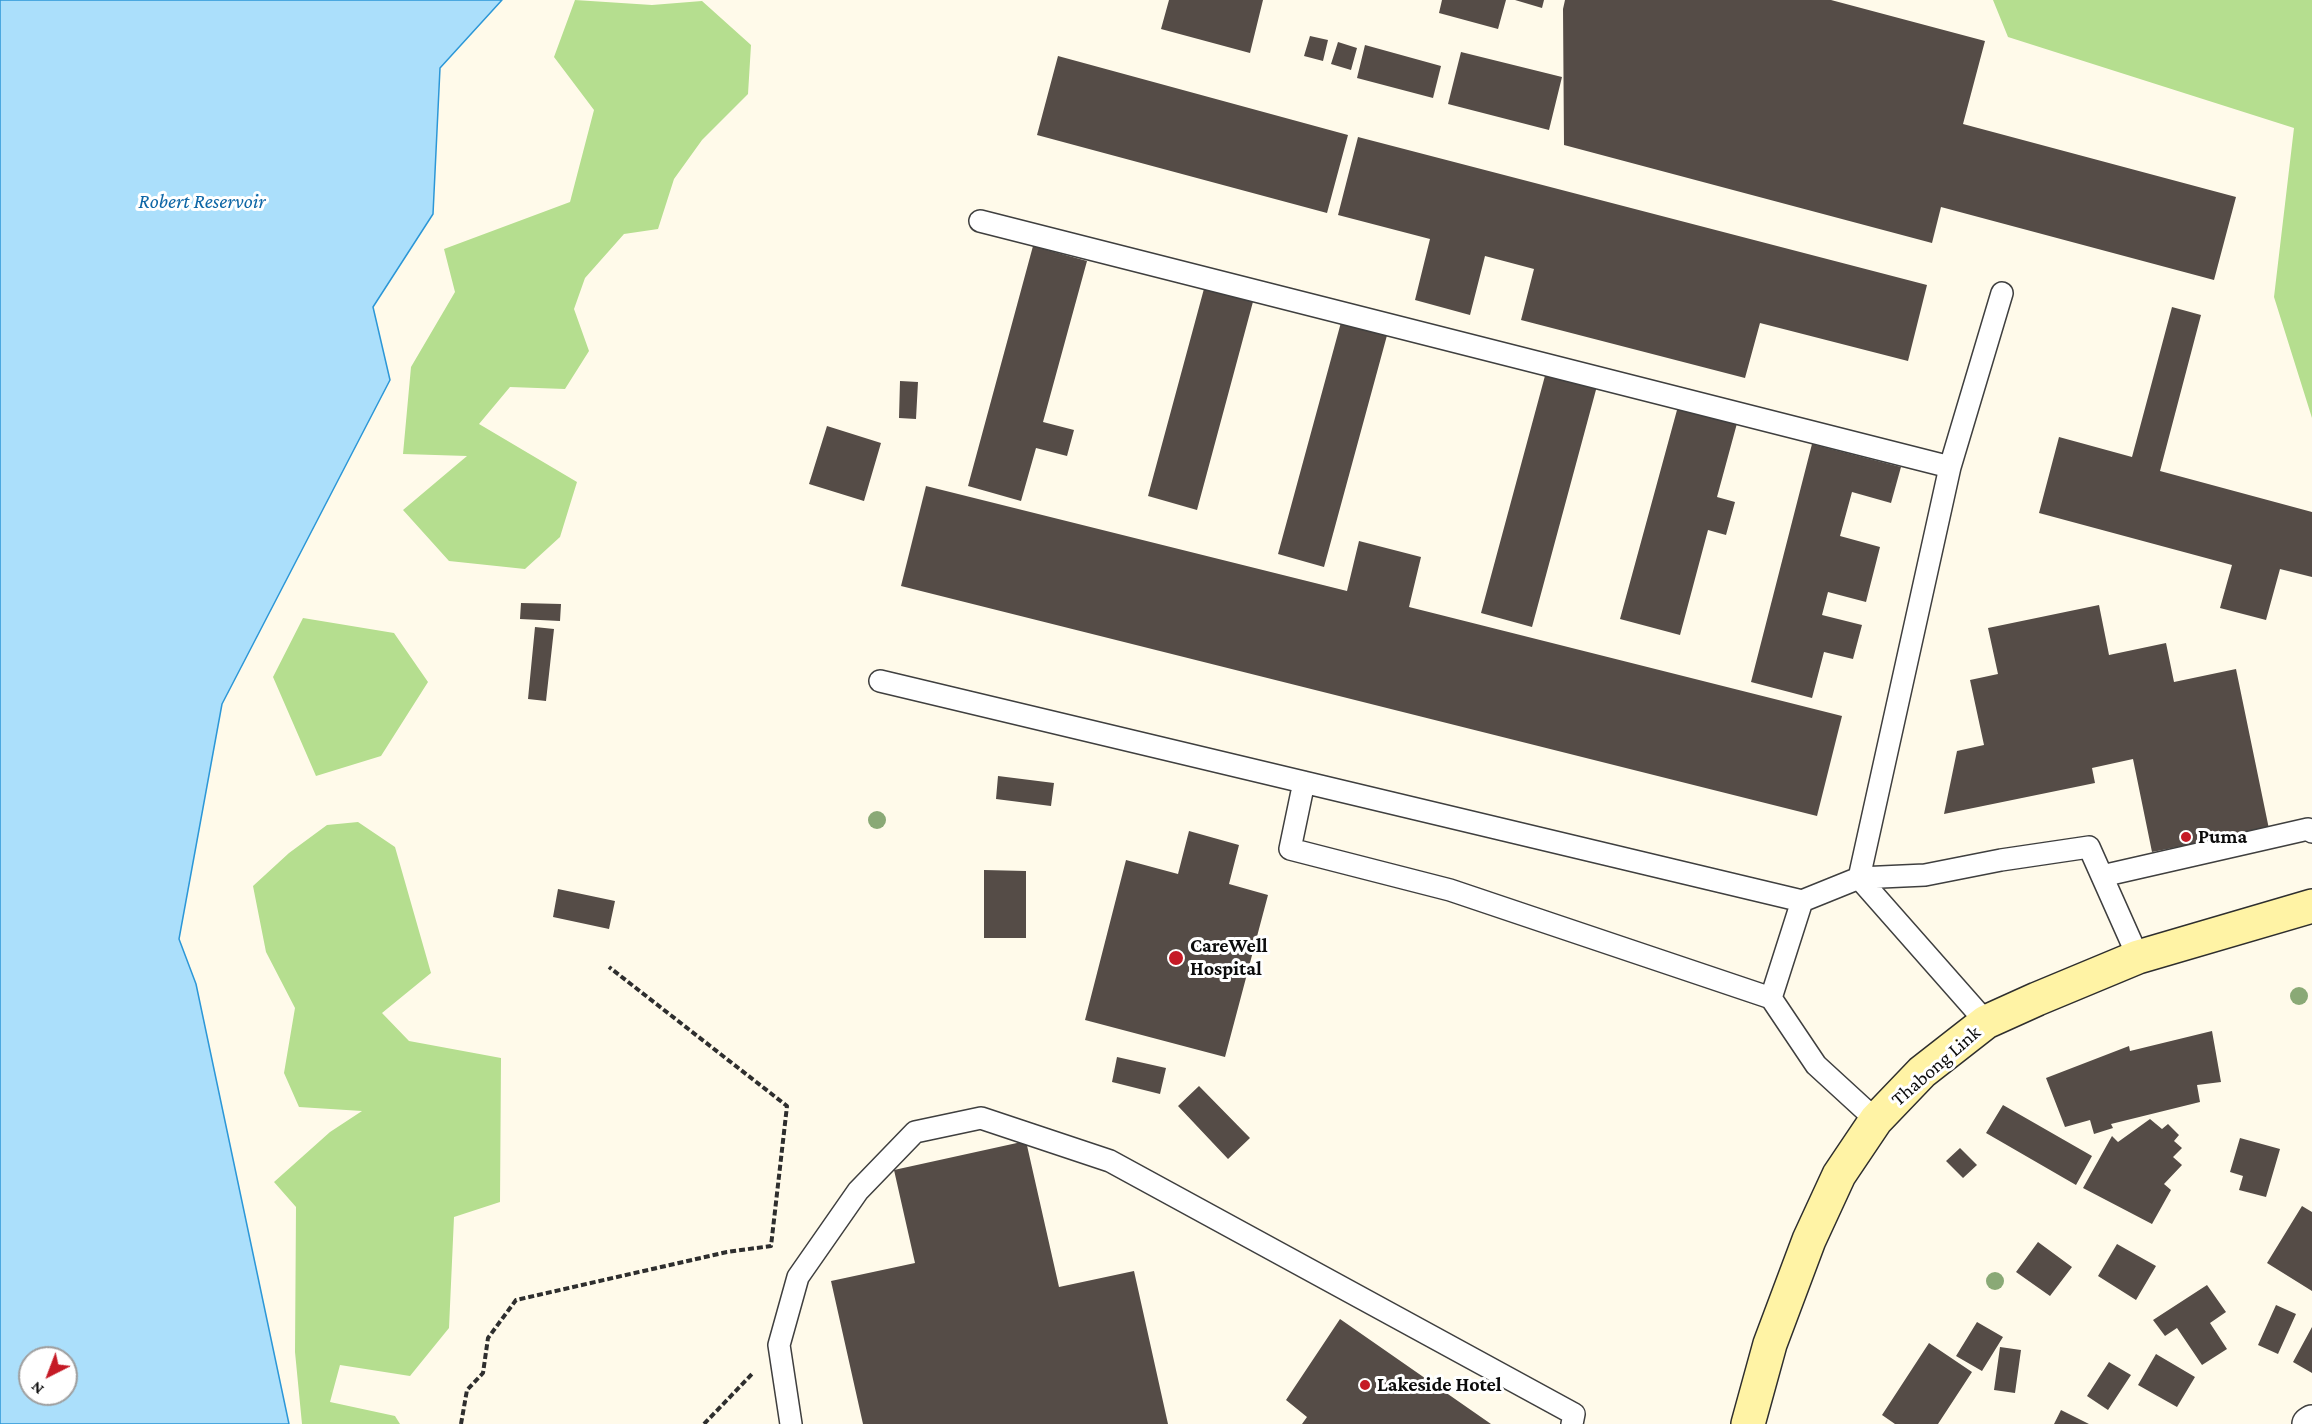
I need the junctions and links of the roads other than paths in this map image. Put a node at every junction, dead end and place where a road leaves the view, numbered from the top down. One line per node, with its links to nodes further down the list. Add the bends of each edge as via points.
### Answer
1 (980, 221): 3 (lane)
2 (2002, 293): 3 (lane)
3 (1950, 467): 8 (lane)
4 (880, 681): 5 (lane)
5 (1304, 782): 9 (lane); 12 (lane, via 1290,849 1450,890)
6 (2312, 832): 7 (lane, via 2307,829)
7 (2102, 876): 8 (lane, via 2089,847 1925,875); 11 (lane)
8 (1859, 878): 9 (lane); 13 (lane)
9 (1802, 901): 12 (lane)
10 (2312, 906): 11 (main road, Thabong Link)
11 (2138, 957): 13 (main road, Thabong Link)
12 (1771, 998): 14 (lane, via 1816,1065)
13 (1986, 1022): 14 (main road, Thabong Link, via 1922,1072)
14 (1876, 1120): 17 (main road, Thabong Link, via 1839,1175 1809,1240 1770,1344)
15 (791, 1424): 16 (lane, via 779,1345 798,1277 858,1191 915,1132 981,1118 1110,1161 1574,1414)
16 (1572, 1424)
17 (1748, 1424)

